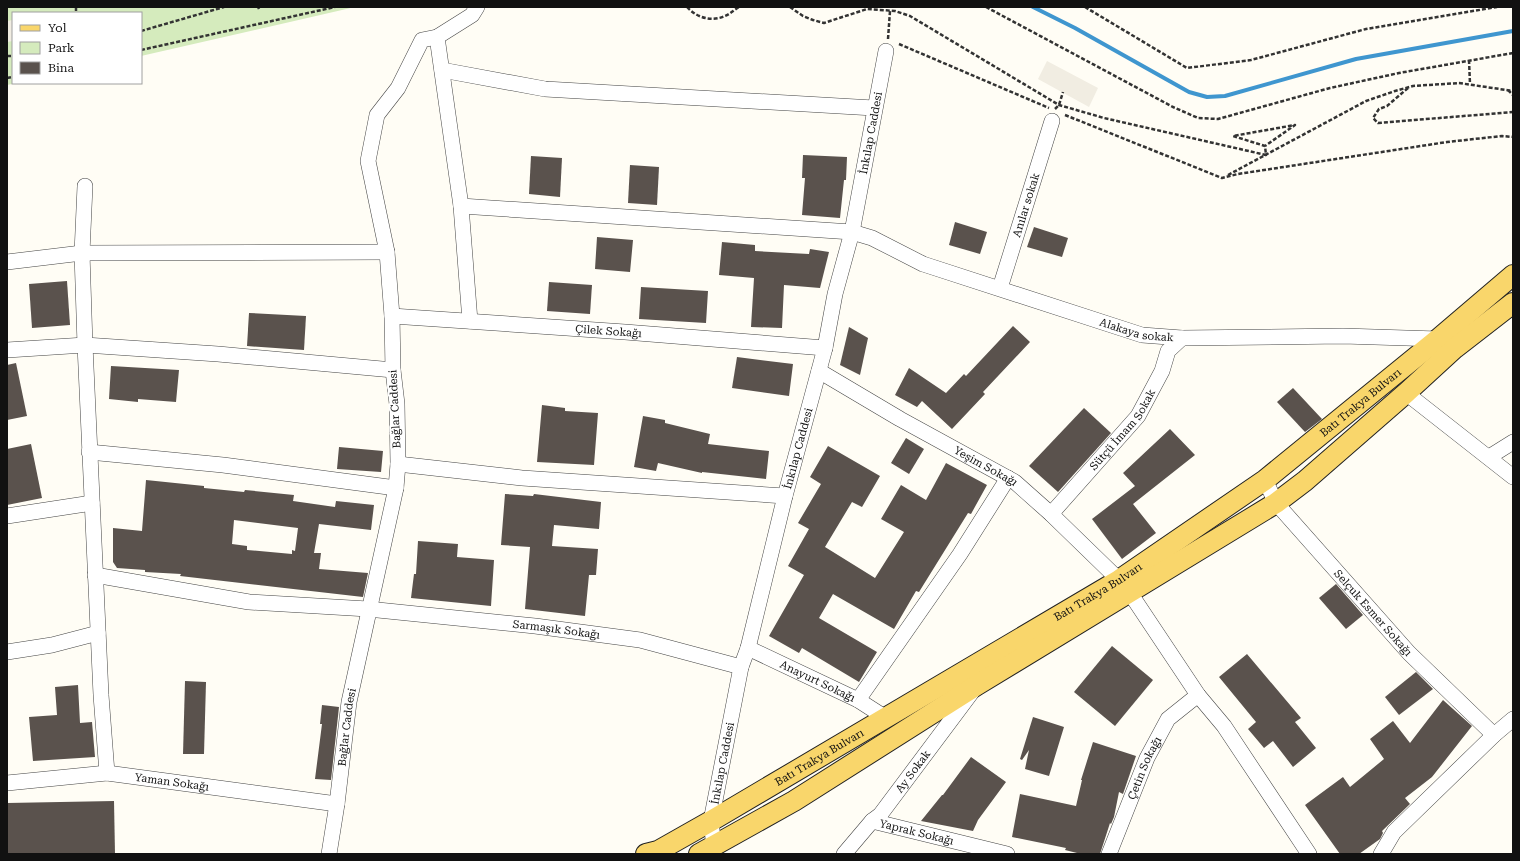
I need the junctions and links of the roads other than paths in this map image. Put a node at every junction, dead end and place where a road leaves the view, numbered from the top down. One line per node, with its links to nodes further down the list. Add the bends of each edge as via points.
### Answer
1 (478, 7): 2 (street, Bağlar Caddesi, via 472,15)
2 (437, 37): 4 (street); 10 (street, Bağlar Caddesi, via 422,40 398,88 377,115 368,161)
3 (890, 44): 5 (street, İnkılap Caddesi)
4 (442, 70): 5 (street, via 545,90); 8 (street)
5 (874, 108): 9 (street, İnkılap Caddesi)
6 (1052, 121): 14 (street, Anılar sokak)
7 (85, 186): 11 (street)
8 (461, 206): 9 (street, Alakaya sokak); 17 (street)
9 (852, 232): 14 (street, Alakaya sokak, via 872,238 923,264); 21 (street, İnkılap Caddesi, via 835,294)
10 (387, 252): 11 (street); 16 (street, Bağlar Caddesi)
11 (82, 253): 12 (street); 20 (street)
12 (7, 262)
13 (1513, 274): 19 (main road, Batı Trakya Bulvarı)
14 (1000, 288): 18 (street, Alakaya sokak, via 1142,335)
15 (1513, 303): 25 (main road, Batı Trakya Bulvarı, via 1455,348)
16 (392, 316): 17 (street, Çilek Sokağı); 23 (street, Bağlar Caddesi)
17 (470, 320): 21 (street, Çilek Sokağı)
18 (1182, 338): 19 (street, Alakaya sokak); 37 (street, Sütçü İmam Sokak, via 1168,351 1162,371 1138,416)
19 (1438, 338): 32 (main road, Batı Trakya Bulvarı)
20 (85, 345): 22 (street); 23 (street); 27 (street)
21 (825, 348): 24 (street, İnkılap Caddesi)
22 (7, 350)
23 (393, 370): 29 (street, Bağlar Caddesi, via 397,404)
24 (818, 370): 31 (street, Yeşim Sokağı, via 900,419); 34 (street, İnkılap Caddesi)
25 (1406, 393): 28 (street); 36 (main road, Batı Trakya Bulvarı)
26 (1513, 442): 28 (street)
27 (89, 452): 33 (street, via 223,465); 35 (street)
28 (1489, 457): 30 (street)
29 (398, 464): 33 (street, Bağlar Caddesi); 34 (street, via 522,478)
30 (1513, 477)
31 (1008, 478): 37 (street, Yeşim Sokağı); 48 (street, via 960,554)
32 (1265, 480): 36 (street, Selçuk Esmer Sokağı); 40 (main road, Batı Trakya Bulvarı)
33 (396, 488): 41 (street, Bağlar Caddesi)
34 (785, 496): 43 (street, İnkılap Caddesi)
35 (92, 503): 38 (street); 39 (street)
36 (1276, 503): 40 (main road, Batı Trakya Bulvarı); 50 (street, Selçuk Esmer Sokağı, via 1409,653)
37 (1051, 514): 40 (street, Yeşim Sokağı)
38 (7, 516)
39 (95, 575): 41 (street, Sarmaşık Sokağı, via 249,602); 42 (street)
40 (1124, 586): 46 (main road, Batı Trakya Bulvarı); 47 (street, Yeşim Sokağı); 49 (main road, Batı Trakya Bulvarı)
41 (368, 609): 45 (street, Sarmaşık Sokağı, via 535,626 640,640); 53 (street, Bağlar Caddesi, via 349,702)
42 (98, 633): 44 (street, via 52,645); 51 (street)
43 (748, 648): 45 (street, İnkılap Caddesi); 48 (street, Anayurt Sokağı)
44 (7, 652)
45 (741, 667): 54 (street, İnkılap Caddesi)
46 (977, 685): 55 (street, Ay Sokak, via 880,815); 57 (main road, Batı Trakya Bulvarı, via 794,801)
47 (1198, 695): 62 (street, Çetin Sokağı, via 1168,719 1147,758); 63 (street, Yeşim Sokağı, via 1224,726)
48 (858, 700): 49 (street, Anayurt Sokağı)
49 (886, 718): 54 (main road, Batı Trakya Bulvarı)
50 (1506, 728): 64 (street, via 1394,832)
51 (108, 773): 52 (street, Yaman Sokağı); 53 (street, Yaman Sokağı)
52 (7, 783)
53 (337, 804): 59 (street, Bağlar Caddesi)
54 (711, 821): 57 (street, İnkılap Caddesi); 58 (main road, Batı Trakya Bulvarı)
55 (872, 821): 56 (street, Yaprak Sokağı); 60 (street, Ay Sokak)
56 (968, 849): 61 (street, Yaprak Sokağı)
57 (707, 850)
58 (658, 852)
59 (329, 854)
60 (844, 854)
61 (1007, 854)
62 (1109, 854)
63 (1309, 854)
64 (1382, 854)

